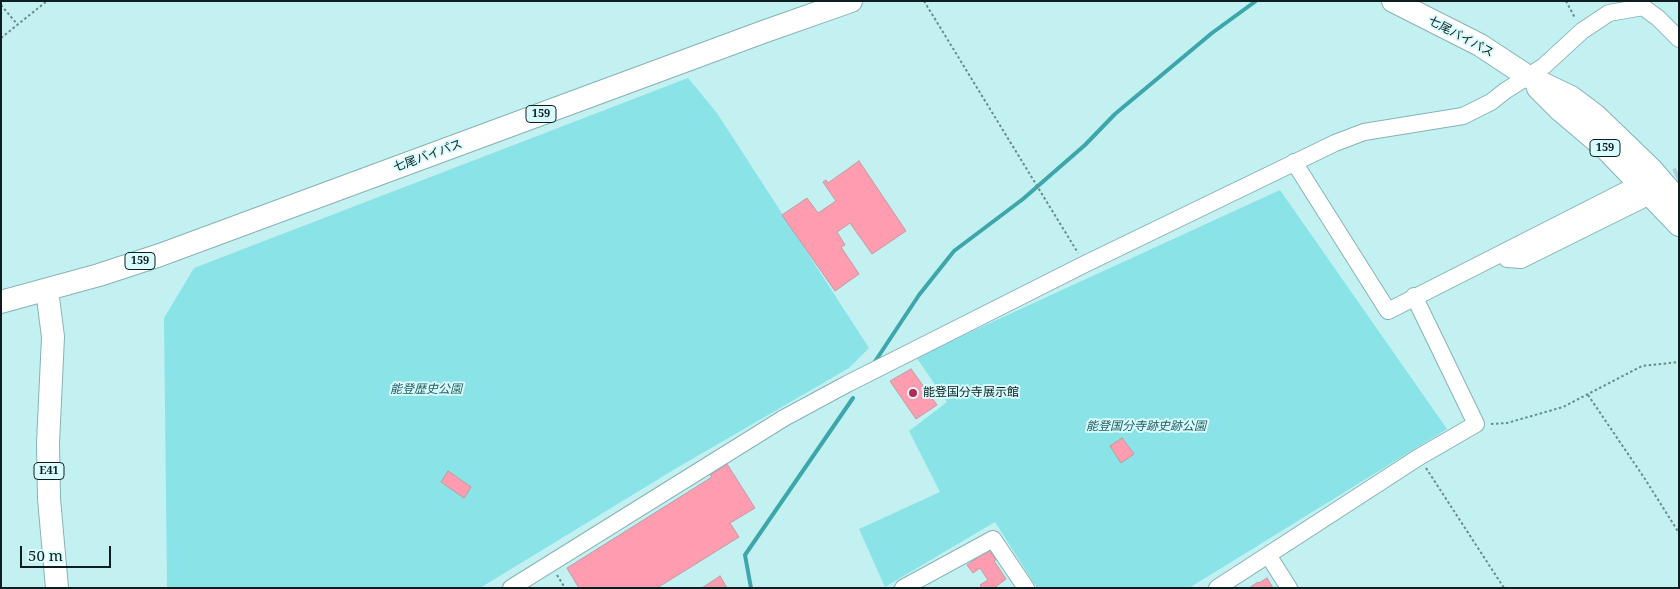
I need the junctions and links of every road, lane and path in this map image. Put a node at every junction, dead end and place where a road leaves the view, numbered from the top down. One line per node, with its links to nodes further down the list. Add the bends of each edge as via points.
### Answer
1 (47, 1): 8 (path)
2 (851, 1): 19 (highway, 七尾バイパス / 159, via 160,255)
3 (924, 1): 18 (path)
4 (1393, 1): 12 (highway, 七尾バイパス / 159, via 1480,45)
5 (1566, 1): 9 (path)
6 (1644, 4): 9 (street, via 1608,13); 11 (street)
7 (1, 5): 8 (path)
8 (17, 25): 10 (path)
9 (1582, 31): 12 (street, via 1558,55)
10 (1, 38)
11 (1679, 39)
12 (1527, 76): 13 (street, via 1491,102 1463,116 1364,132); 14 (highway, 七尾バイパス / 159, via 1559,109 1605,148); 15 (highway, 七尾バイパス / 159, via 1571,97 1595,115)
13 (1294, 162): 18 (street); 20 (street, via 1388,311)
14 (1640, 193): 16 (highway, 七尾バイパス / 159); 17 (street); 17 (street, via 1521,260)
15 (1679, 201)
16 (1679, 225)
17 (1505, 256): 20 (street)
18 (1085, 264): 29 (street, via 784,418)
19 (47, 290): 21 (highway, 七尾バイパス / 159); 28 (highway, E41, via 53,337 49,499)
20 (1414, 296): 24 (street)
21 (1, 302)
22 (1679, 362): 23 (path, via 1642,366)
23 (1588, 395): 24 (path, via 1563,407 1507,423); 26 (path)
24 (1476, 424): 25 (street)
25 (1419, 457): 27 (street); 34 (path)
26 (1679, 533)
27 (1268, 554): 32 (street); 33 (street)
28 (57, 588)
29 (511, 588)
30 (903, 588): 31 (street, via 994,539)
31 (1026, 588)
32 (1217, 588)
33 (1289, 588)
34 (1504, 588)

